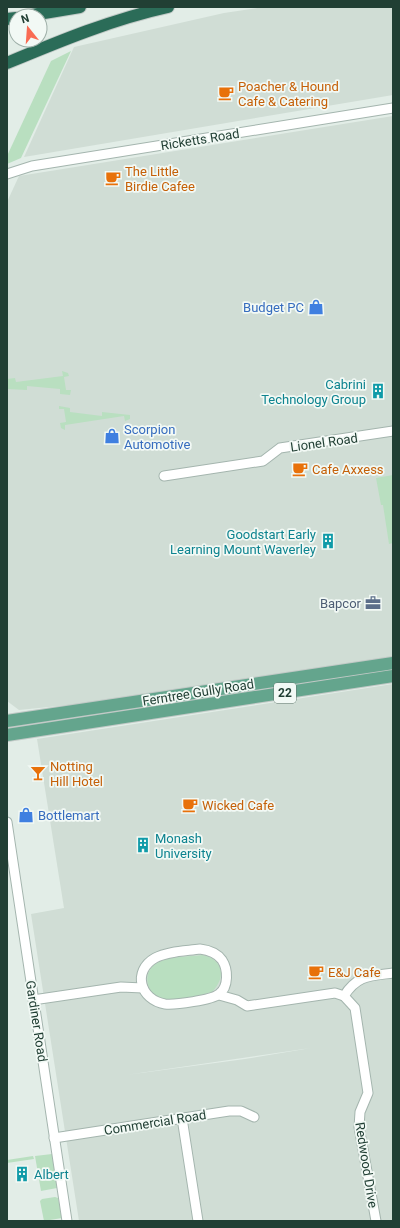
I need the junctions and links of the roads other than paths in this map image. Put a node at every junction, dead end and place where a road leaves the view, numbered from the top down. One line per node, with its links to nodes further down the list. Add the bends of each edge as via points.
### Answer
1 (80, 7): 3 (highway)
2 (168, 7): 4 (highway, via 89,30)
3 (48, 12)
4 (7, 62)
5 (393, 108): 6 (street, Ricketts Road, via 32,166)
6 (7, 174)
7 (393, 432): 8 (street, Lionel Road, via 280,448 263,461)
8 (164, 476)
9 (393, 663): 11 (main road, Ferntree Gully Road / 22)
10 (393, 676): 12 (main road, Ferntree Gully Road / 22)
11 (219, 689): 12 (main road); 14 (main road, Ferntree Gully Road / 22)
12 (222, 702): 16 (main road, Ferntree Gully Road / 22)
13 (7, 712): 14 (main road)
14 (25, 719): 15 (main road, Ferntree Gully Road / 22)
15 (7, 721)
16 (7, 735)
17 (7, 822): 25 (street, Gardiner Road)
18 (393, 973): 24 (street, via 360,979 354,982)
19 (142, 978): 20 (street, via 148,963 155,958 200,949 209,951 222,960); 21 (street); 22 (street)
20 (225, 983): 23 (street); 26 (street)
21 (121, 987): 22 (street); 25 (street)
22 (143, 988): 23 (street, via 152,999 168,1004)
23 (219, 995): 26 (street)
24 (344, 996): 26 (street, via 335,993 254,1006 247,1006); 32 (street, Redwood Drive, via 355,1008 368,1093 360,1112 359,1127)
25 (33, 1000): 29 (street, Gardiner Road)
26 (237, 1000)
27 (254, 1117): 28 (street, Commercial Road, via 234,1110)
28 (182, 1118): 29 (street, Commercial Road); 31 (street)
29 (54, 1138): 30 (street, Gardiner Road)
30 (67, 1221)
31 (198, 1221)
32 (376, 1221)

